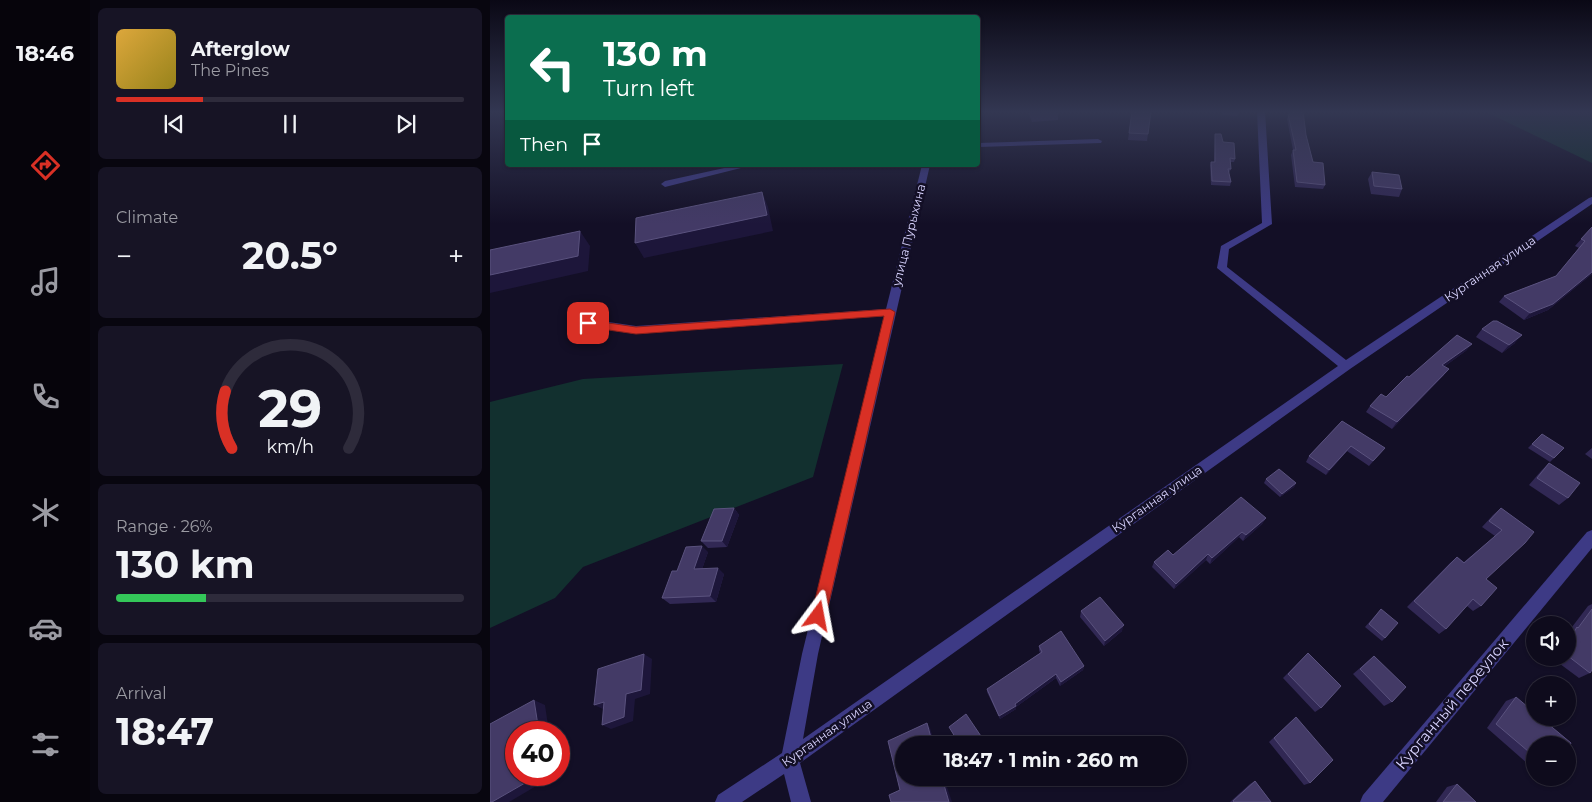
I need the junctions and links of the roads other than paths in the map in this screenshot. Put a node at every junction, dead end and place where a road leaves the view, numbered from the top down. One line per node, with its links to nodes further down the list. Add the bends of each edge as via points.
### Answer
1 (1263, 148): 8 (street, via 1267,224 1224,248 1222,268)
2 (740, 167): 4 (street)
3 (926, 167): 6 (street, улица Пурыхина)
4 (665, 184)
5 (1592, 200): 8 (street, Курганная улица)
6 (890, 312): 7 (street, via 636,330); 10 (street, улица Пурыхина, via 810,654)
7 (588, 323)
8 (1346, 366): 10 (street, Курганная улица)
9 (1592, 537): 13 (street, Курганный переулок)
10 (790, 759): 11 (street, Курганная улица); 12 (street, улица Пурыхина)
11 (725, 802)
12 (802, 802)
13 (1370, 802)

